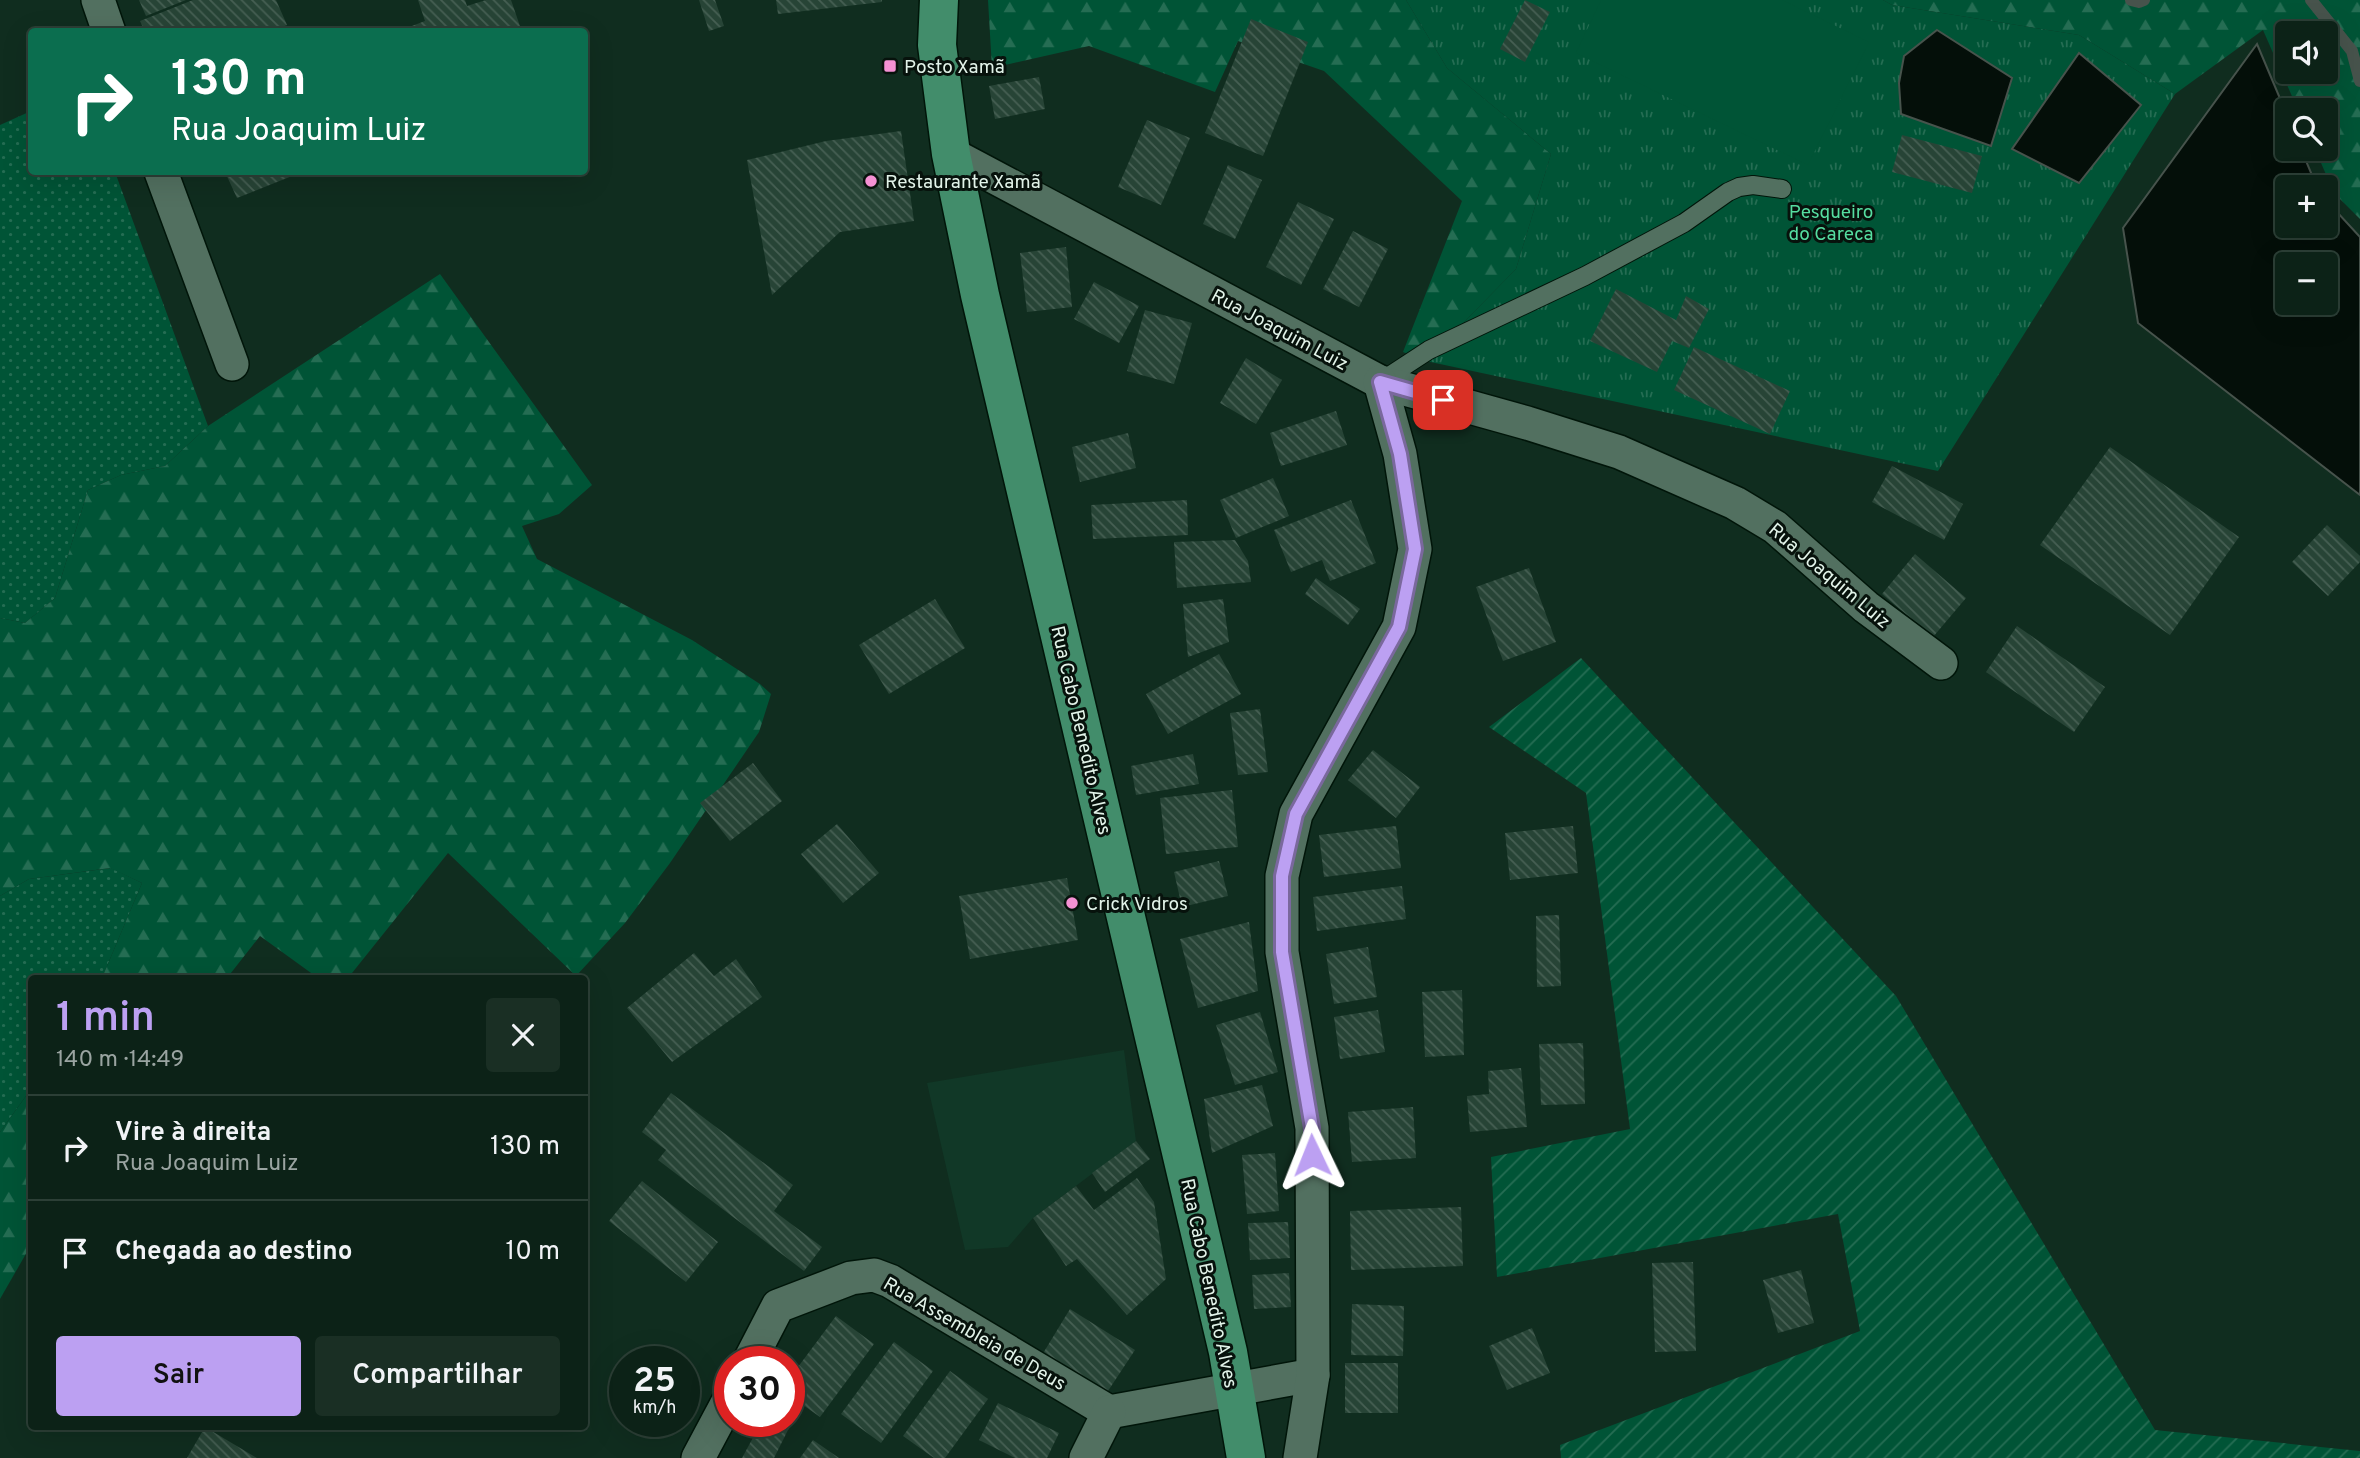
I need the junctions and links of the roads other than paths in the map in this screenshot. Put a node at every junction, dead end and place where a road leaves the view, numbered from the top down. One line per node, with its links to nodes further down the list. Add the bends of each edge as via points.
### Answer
1 (98, 0): 3 (street)
2 (939, 0): 4 (main road, Rua Cabo Benedito Alves, via 937,45)
3 (108, 28)
4 (951, 154): 8 (street, Rua Joaquim Luiz); 12 (main road, Rua Cabo Benedito Alves)
5 (162, 175): 7 (street)
6 (1782, 189): 8 (lane, via 1753,185 1728,192 1684,223 1429,350)
7 (232, 364)
8 (1380, 382): 9 (street, Rua Joaquim Luiz, via 1619,452 1735,503 1774,527 1866,607); 11 (street, via 1400,454 1415,549 1399,627 1296,814 1282,876 1282,952 1312,1128)
9 (1941, 663)
10 (757, 1346): 13 (street, Rua Assembleia de Deus, via 778,1306 851,1278 874,1275 890,1280)
11 (1313, 1376): 12 (street); 18 (street)
12 (1234, 1388): 13 (street); 17 (main road, Rua Cabo Benedito Alves)
13 (1109, 1412): 16 (street)
14 (714, 1428): 15 (street)
15 (698, 1458)
16 (1086, 1458)
17 (1245, 1458)
18 (1300, 1458)

